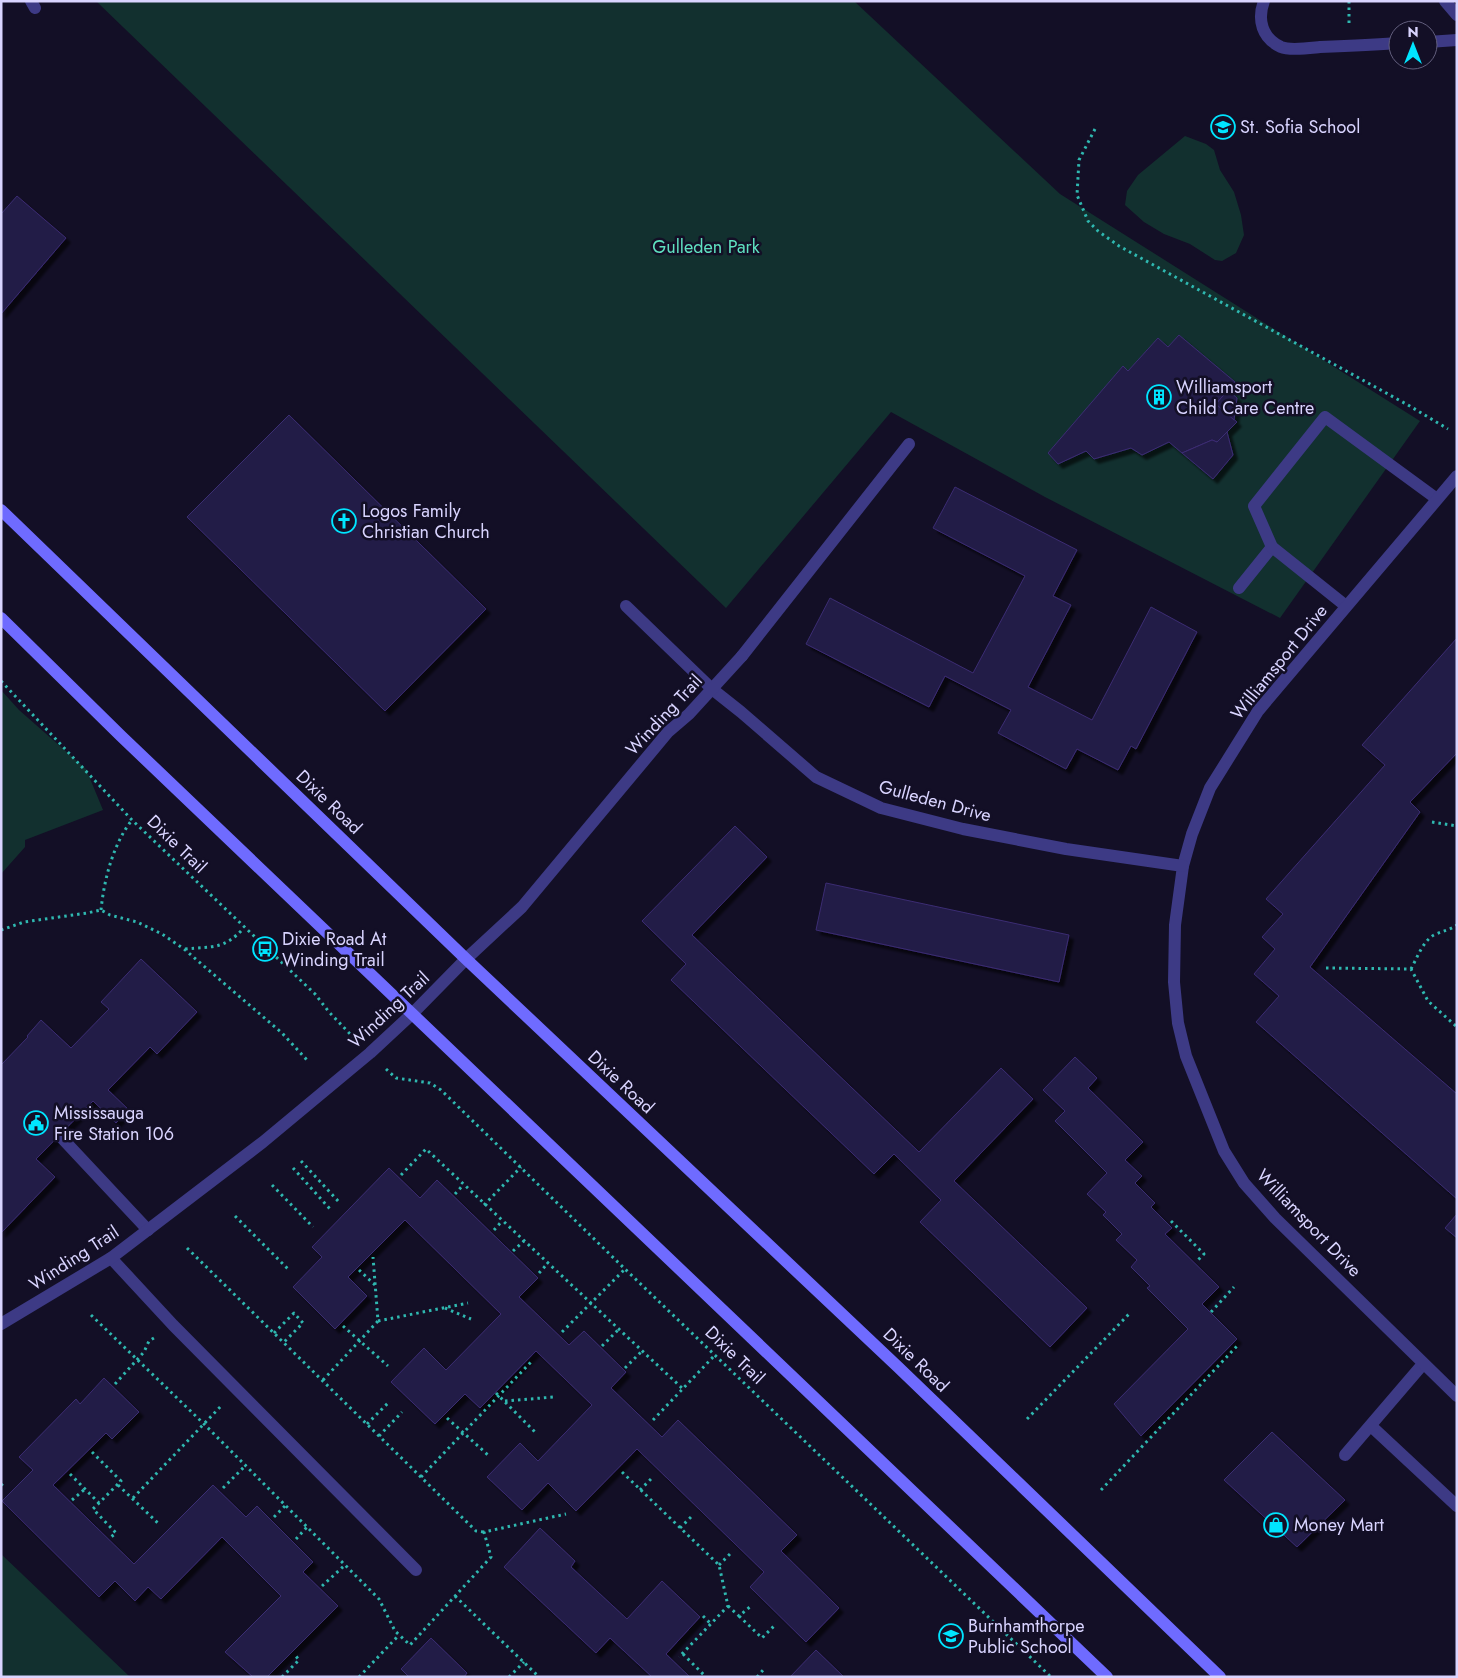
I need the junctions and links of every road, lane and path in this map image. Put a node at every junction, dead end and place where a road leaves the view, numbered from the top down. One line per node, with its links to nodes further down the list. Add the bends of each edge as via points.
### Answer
1 (1264, 1): 6 (street, via 1260,17 1263,30 1269,39 1283,48)
2 (1445, 1): 3 (street)
3 (1457, 15)
4 (1457, 40): 5 (street)
5 (1438, 41)
6 (1388, 44)
7 (1095, 129): 8 (path, via 1079,160 1077,195 1088,221 1098,231 1119,246)
8 (1448, 429)
9 (909, 444): 19 (street, Winding Trail, via 742,656)
10 (1457, 476): 11 (street, Williamsport Drive)
11 (1437, 499): 13 (street, via 1325,417 1254,506); 16 (street, Williamsport Drive)
12 (1, 510): 29 (main road, Dixie Road)
13 (1272, 547): 14 (street); 16 (street)
14 (1239, 588)
15 (626, 606): 19 (street, Gulleden Drive)
16 (1346, 606): 23 (street, Williamsport Drive, via 1258,711 1210,788)
17 (1, 618): 32 (main road)
18 (1, 682): 20 (path, Dixie Trail)
19 (712, 689): 23 (street, Gulleden Drive, via 816,777 881,808 1066,850); 29 (street, Winding Trail, via 668,732 522,907)
20 (132, 820): 24 (path, via 123,832 110,867); 26 (path, Dixie Trail)
21 (1432, 822): 22 (path)
22 (1457, 826)
23 (1183, 866): 87 (street, Williamsport Drive, via 1175,925 1174,982 1178,1023 1186,1056 1224,1151 1244,1183 1275,1218)
24 (101, 910): 27 (path, via 24,922); 28 (path, via 137,922)
25 (1457, 925): 31 (path, via 1432,936)
26 (244, 928): 28 (path, via 221,946); 33 (path, Dixie Trail, via 315,994)
27 (1, 930)
28 (184, 949): 35 (path, via 282,1033)
29 (466, 960): 32 (street, Winding Trail); 162 (main road, Dixie Road, via 905,1374)
30 (1326, 968): 31 (path)
31 (1411, 969): 34 (path, via 1428,1001)
32 (413, 1013): 52 (street, Winding Trail, via 263,1142); 161 (main road)
33 (338, 1022)
34 (1457, 1027)
35 (306, 1060)
36 (390, 1073): 39 (path, Dixie Trail, via 396,1078 430,1083 441,1090)
37 (60, 1136): 52 (street)
38 (301, 1162): 45 (path)
39 (520, 1167): 46 (path); 62 (path, Dixie Trail)
40 (293, 1168): 47 (path)
41 (401, 1175): 43 (path, via 426,1149)
42 (272, 1185): 51 (path)
43 (463, 1185): 44 (path); 46 (path)
44 (455, 1194)
45 (339, 1202)
46 (484, 1205): 49 (path)
47 (330, 1208)
48 (235, 1216): 61 (path)
49 (502, 1221): 53 (path); 54 (path)
50 (1171, 1221): 59 (path, via 1204,1254)
51 (313, 1226)
52 (148, 1230): 58 (street, Winding Trail)
53 (494, 1230)
54 (524, 1241): 56 (path); 60 (path)
55 (188, 1248): 79 (path)
56 (513, 1251)
57 (373, 1257): 65 (path)
58 (111, 1258): 74 (street, Winding Trail); 75 (street)
59 (1196, 1262)
60 (548, 1263): 64 (path); 68 (path)
61 (288, 1269)
62 (625, 1269): 68 (path); 85 (path, Dixie Trail)
63 (359, 1270): 65 (path)
64 (539, 1273)
65 (376, 1286): 73 (path)
66 (1234, 1287): 70 (path)
67 (468, 1303): 69 (path)
68 (591, 1303): 77 (path); 78 (path)
69 (444, 1308): 72 (path); 73 (path)
70 (1211, 1312)
71 (1130, 1314): 101 (path)
72 (471, 1318)
73 (378, 1321): 80 (path)
74 (1, 1324)
75 (173, 1325): 91 (path, via 149,1341 144,1352); 93 (street)
76 (343, 1326): 80 (path)
77 (619, 1329): 82 (path); 84 (path)
78 (562, 1332)
79 (274, 1333): 81 (path); 81 (path, via 294,1313 304,1323)
80 (360, 1341): 88 (path); 90 (path)
81 (284, 1342): 90 (path)
82 (602, 1346)
83 (1237, 1346): 122 (path)
84 (642, 1351): 89 (path); 92 (path)
85 (715, 1355): 92 (path); 160 (path, Dixie Trail)
86 (531, 1362): 94 (path)
87 (1423, 1364): 95 (street, Williamsport Drive); 104 (street)
88 (388, 1366)
89 (625, 1368)
90 (323, 1380): 103 (path)
91 (115, 1384)
92 (683, 1389): 102 (path)
93 (237, 1390): 123 (path); 139 (street)
94 (498, 1395): 98 (path); 105 (path)
95 (1457, 1396)
96 (554, 1397): 98 (path)
97 (390, 1401): 103 (path)
98 (504, 1402): 106 (path)
99 (402, 1412): 107 (path)
100 (447, 1418): 105 (path)
101 (1026, 1419)
102 (653, 1420)
103 (367, 1424): 107 (path)
104 (1371, 1426): 110 (street); 127 (street)
105 (464, 1433): 109 (path); 114 (path)
106 (536, 1433)
107 (379, 1436): 114 (path)
108 (92, 1452): 117 (path, via 121,1481)
109 (488, 1455)
110 (1345, 1456)
111 (245, 1466): 119 (path)
112 (622, 1472): 121 (path)
113 (70, 1474): 120 (path)
114 (421, 1477): 133 (path, via 476,1531)
115 (652, 1478): 121 (path)
116 (1, 1484): 118 (path)
117 (118, 1485): 123 (path); 125 (path)
118 (5, 1488)
119 (223, 1488)
120 (85, 1489): 124 (path); 125 (path)
121 (640, 1490): 132 (path)
122 (1101, 1490)
123 (132, 1498): 130 (path)
124 (72, 1500)
125 (99, 1502): 134 (path, via 93,1509 116,1533)
126 (285, 1506): 129 (path)
127 (1457, 1506)
128 (693, 1515): 132 (path)
129 (274, 1517)
130 (160, 1525)
131 (306, 1527): 135 (path)
132 (680, 1528): 138 (path)
133 (484, 1532)
134 (111, 1538)
135 (296, 1538)
136 (730, 1554): 138 (path)
137 (345, 1566): 140 (path)
138 (719, 1566): 142 (path)
139 (416, 1570)
140 (322, 1586)
141 (455, 1596): 152 (path)
142 (728, 1606): 145 (path); 146 (path)
143 (751, 1606): 145 (path)
144 (703, 1616): 146 (path)
145 (739, 1616): 147 (path, via 762,1638)
146 (711, 1624): 149 (path)
147 (775, 1625)
148 (399, 1635): 155 (path)
149 (683, 1654): 151 (path); 158 (path)
150 (295, 1655): 154 (path, via 299,1660)
151 (679, 1658)
152 (524, 1662): 156 (path); 157 (path)
153 (764, 1669): 159 (path)
154 (282, 1677)
155 (359, 1677)
156 (509, 1677)
157 (539, 1677)
158 (706, 1677)
159 (756, 1677)
160 (1050, 1677)
161 (1107, 1677)
162 (1220, 1677)

